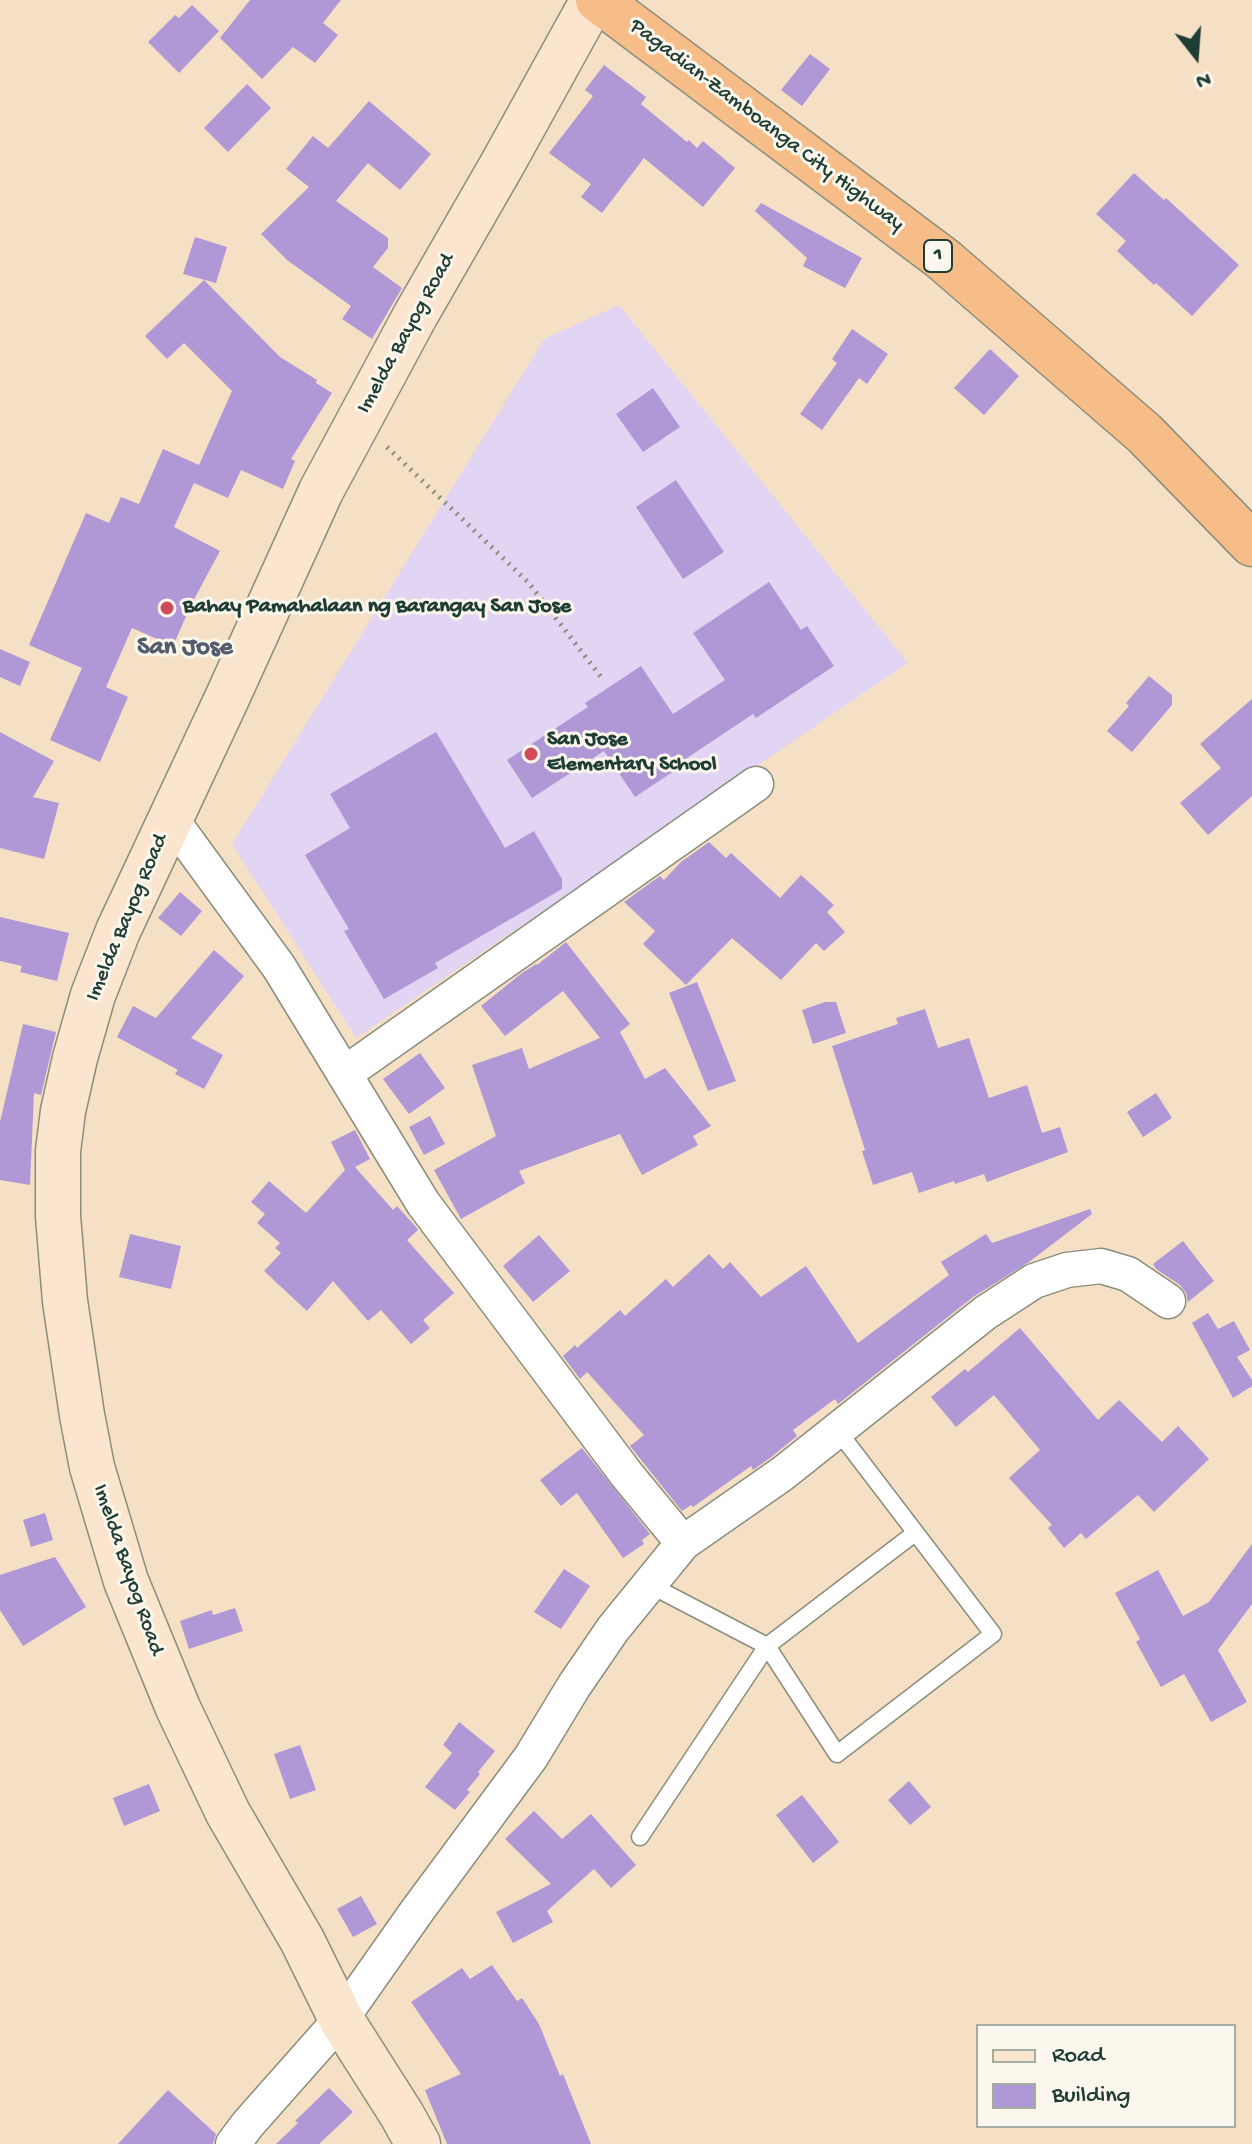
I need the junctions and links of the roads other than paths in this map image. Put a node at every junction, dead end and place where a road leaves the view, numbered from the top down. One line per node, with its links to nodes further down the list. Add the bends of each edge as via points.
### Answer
1 (595, 0): 2 (highway, Pagadian-Zamboanga City Highway / 1, via 943,259 1145,434); 4 (main road, Imelda Bayog Road, via 321,491)
2 (1252, 544)
3 (756, 784): 5 (street)
4 (171, 819): 5 (street, via 279,967); 13 (main road, Imelda Bayog Road, via 93,995 66,1098 58,1151 65,1301 92,1467 147,1636 228,1813)
5 (344, 1074): 9 (street, via 423,1203)
6 (1168, 1301): 7 (street, via 1128,1274 1101,1266 1034,1281 985,1313)
7 (838, 1431): 8 (lane); 9 (street)
8 (915, 1533): 11 (lane); 11 (lane, via 993,1634 837,1754)
9 (683, 1543): 10 (street)
10 (650, 1585): 11 (lane); 13 (street, via 613,1629 531,1757)
11 (767, 1646): 12 (lane)
12 (640, 1837)
13 (341, 2019): 14 (street); 15 (main road, Imelda Bayog Road)
14 (233, 2144)
15 (418, 2144)

